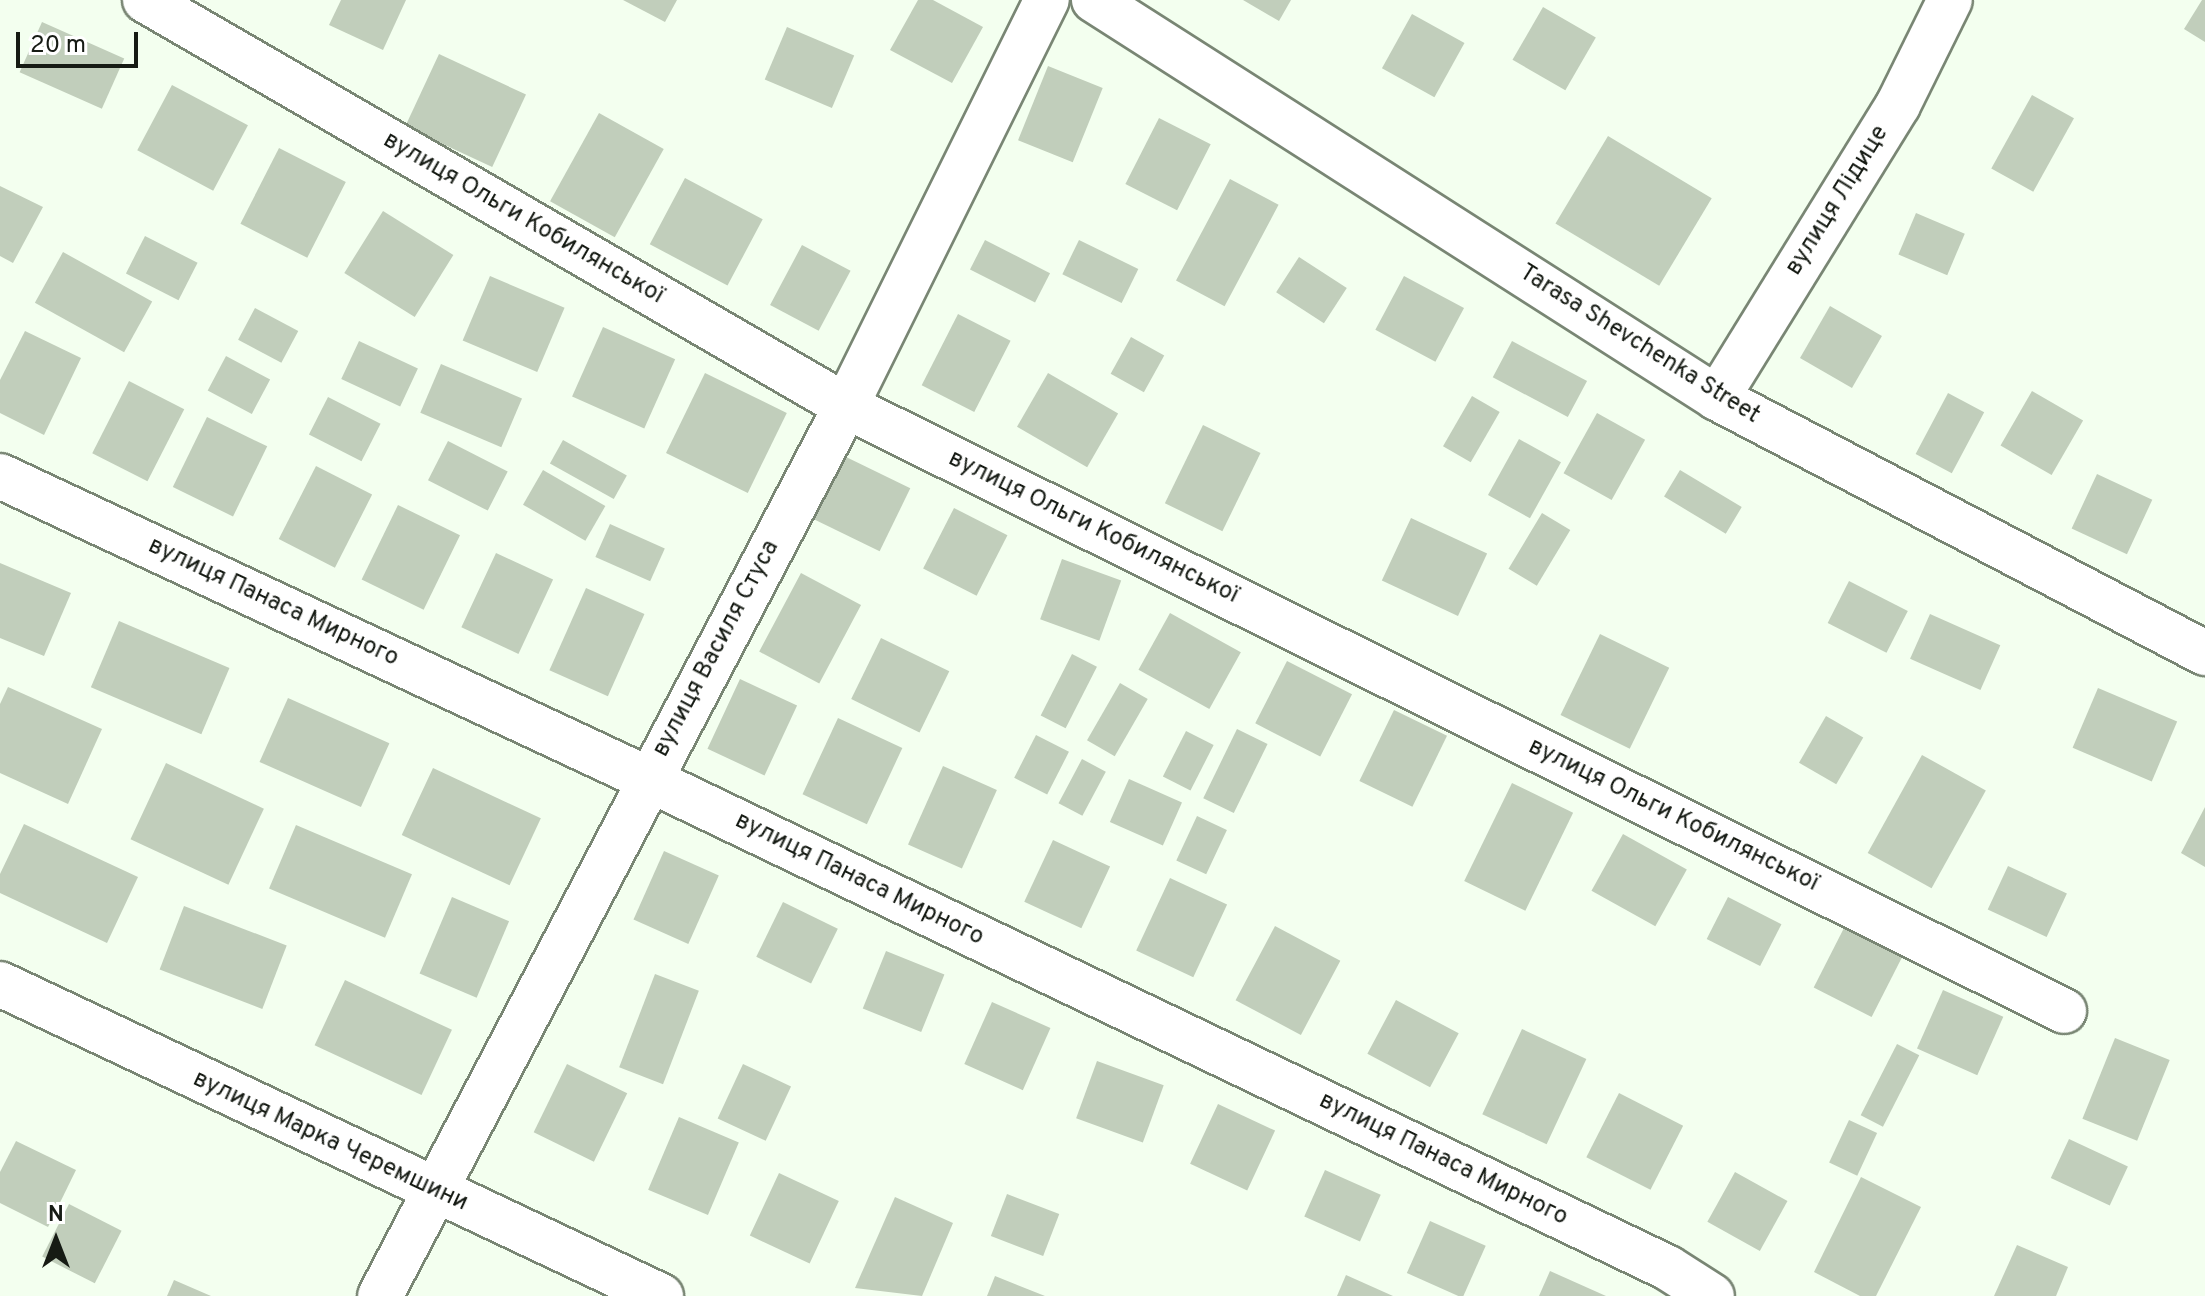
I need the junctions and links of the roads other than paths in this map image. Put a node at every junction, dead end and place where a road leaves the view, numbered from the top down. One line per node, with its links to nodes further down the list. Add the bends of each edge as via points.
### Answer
1 (145, 0): 6 (street, вулиця Ольги Кобилянської)
2 (1047, 0): 6 (street, вулиця Василя Стуса)
3 (1094, 0): 5 (street, Tarasa Shevchenka Street)
4 (1950, 0): 5 (street, вулиця Лідице, via 1898,105)
5 (1717, 398): 8 (street, Tarasa Shevchenka Street)
6 (846, 406): 9 (street, вулиця Василя Стуса); 11 (street, вулиця Ольги Кобилянської)
7 (0, 476): 9 (street, вулиця Панаса Мирного)
8 (2205, 653)
9 (648, 779): 12 (street, вулиця Василя Стуса); 15 (street, вулиця Панаса Мирного, via 1653,1261)
10 (0, 984): 12 (street, вулиця Марка Черемшини)
11 (2064, 1011)
12 (431, 1191): 13 (street, вулиця Василя Стуса); 14 (street, вулиця Марка Черемшини)
13 (380, 1296)
14 (661, 1296)
15 (1712, 1296)

